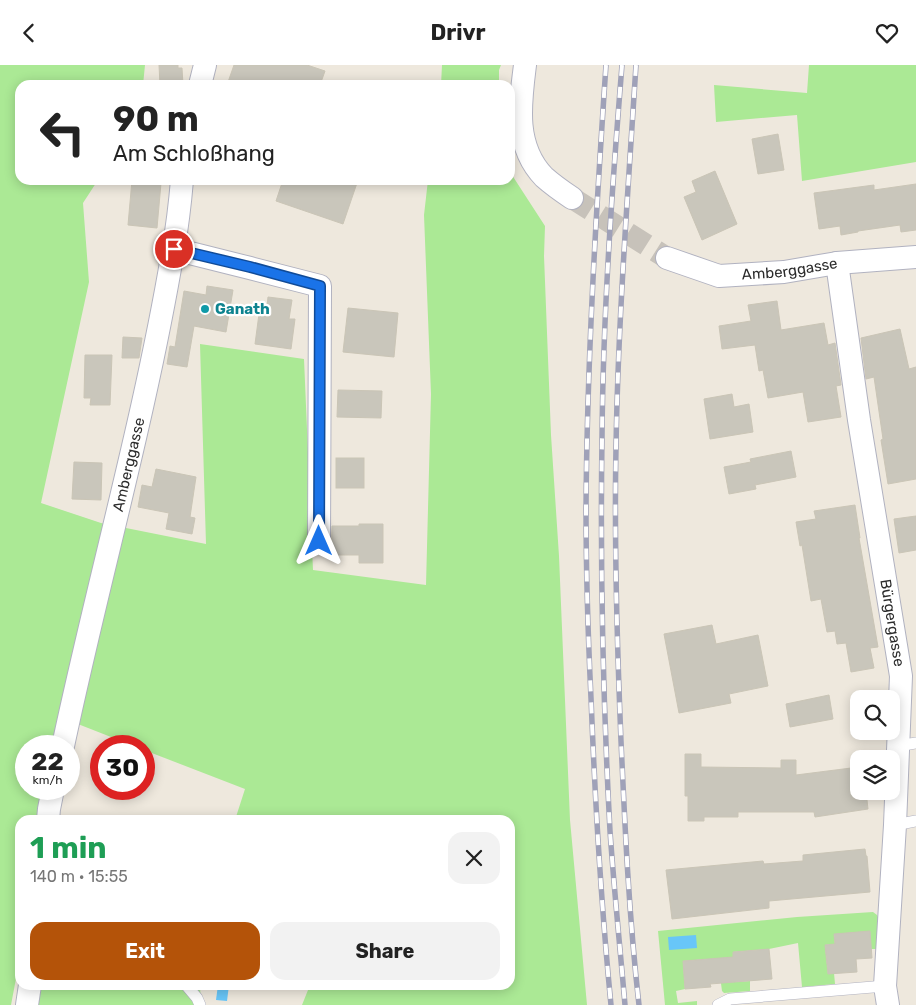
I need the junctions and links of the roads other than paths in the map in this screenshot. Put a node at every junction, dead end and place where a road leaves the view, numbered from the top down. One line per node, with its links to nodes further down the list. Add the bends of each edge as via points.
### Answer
1 (205, 65): 3 (street)
2 (525, 65): 5 (street, via 520,103 524,142 532,161 544,176)
3 (201, 80)
4 (181, 185): 6 (street, Amberggasse)
5 (572, 198)
6 (174, 249): 10 (street, via 320,286); 11 (street, Amberggasse, via 120,507)
7 (916, 257): 9 (street, Amberggasse)
8 (667, 258): 9 (street, Amberggasse, via 719,276 784,272)
9 (837, 263): 12 (street, Bürgergasse, via 901,677)
10 (319, 541)
11 (65, 735)
12 (907, 744): 15 (street, Bürgergasse)
13 (51, 800): 14 (street)
14 (48, 815)
15 (906, 823): 18 (street, Bürgergasse)
16 (29, 990): 19 (street)
17 (190, 990): 20 (lane)
18 (886, 995): 21 (lane, Bürgergasse, via 730,999)
19 (27, 1005)
20 (200, 1005)
21 (718, 1005)

